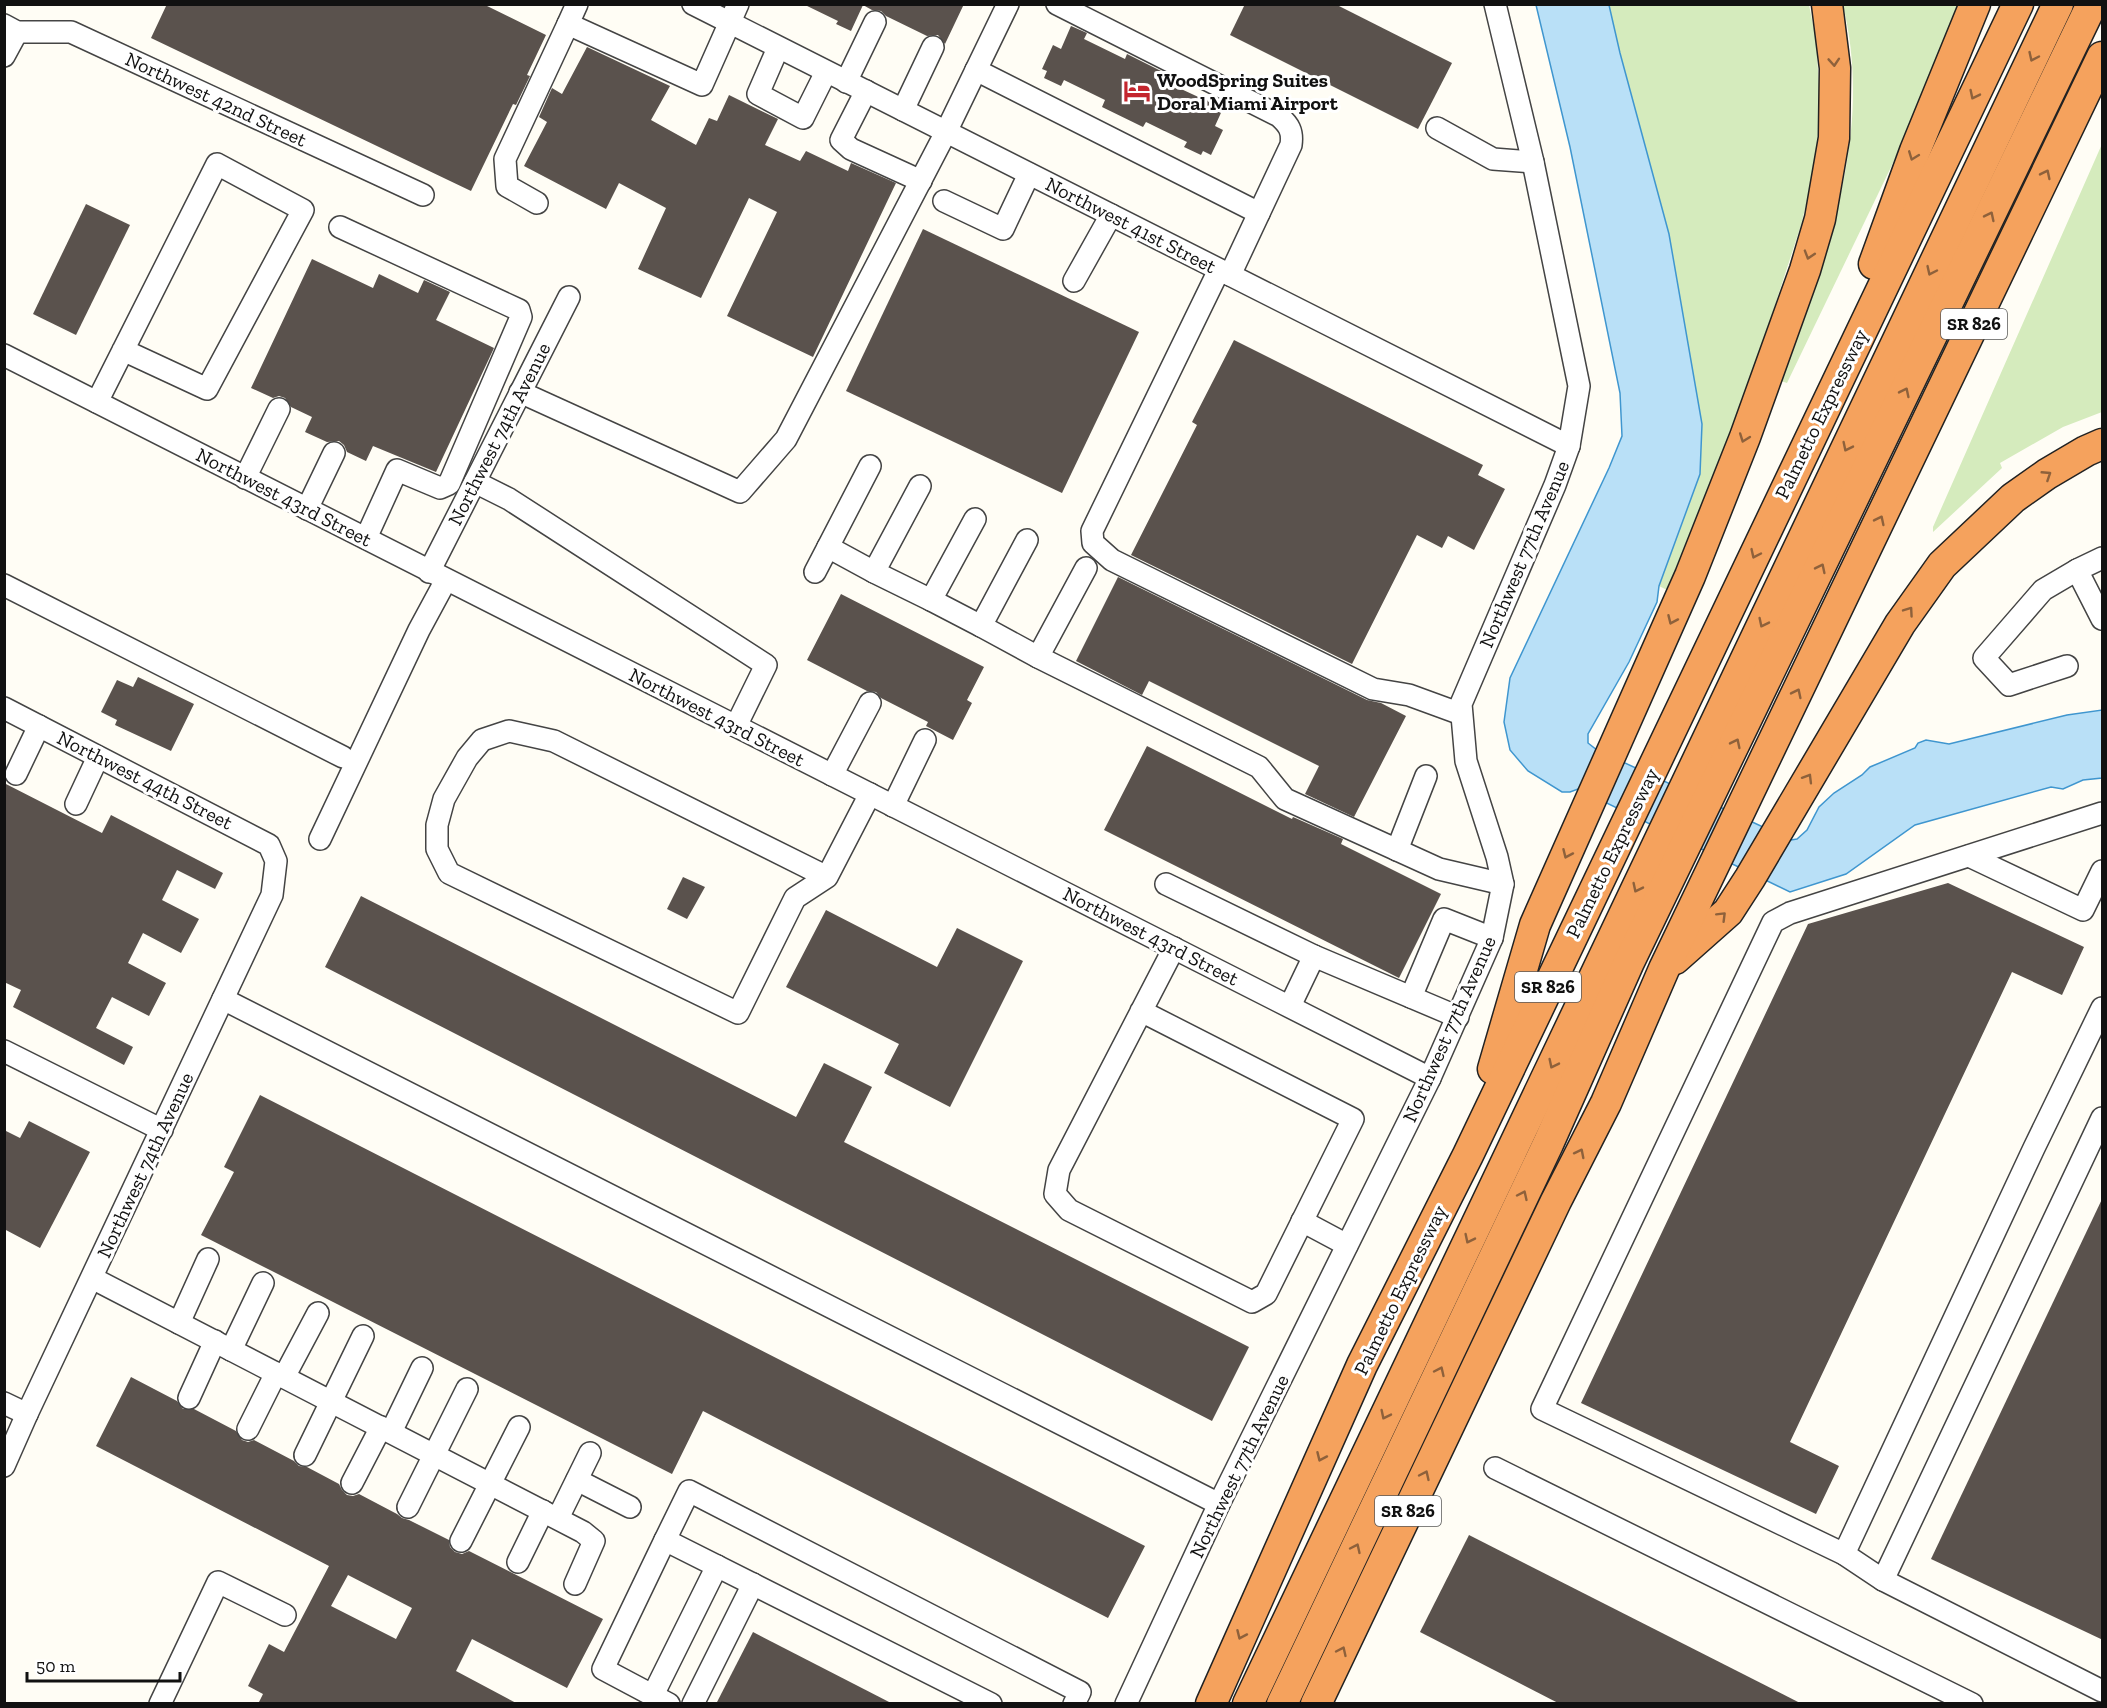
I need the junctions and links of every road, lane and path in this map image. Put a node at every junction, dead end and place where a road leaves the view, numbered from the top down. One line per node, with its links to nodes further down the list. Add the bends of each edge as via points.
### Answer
1 (577, 4): 13 (street)
2 (693, 4): 11 (street, Northwest 41st Street)
3 (1008, 4): 19 (street)
4 (1057, 4): 32 (street, via 1279,116 1289,126 1291,145)
5 (1827, 4): 107 (highway, one-way to 107, via 1835,68 1835,119 1815,235 1786,327 1676,610 1535,925)
6 (1975, 4): 43 (highway, one-way to 43, via 1915,151)
7 (2018, 4): 43 (highway, Palmetto Expressway / SR 826, one-way to 43)
8 (2058, 4): 79 (highway, one-way to 79)
9 (2092, 4): 79 (highway, one-way to 9)
10 (1493, 6): 26 (street, Northwest 77th Avenue)
11 (734, 14): 13 (street, via 702,85); 16 (street, Northwest 41st Street)
12 (875, 22): 21 (street)
13 (568, 24): 31 (street, via 506,159 507,186)
14 (10, 28): 17 (street); 29 (street, Northwest 42nd Street, via 71,32)
15 (933, 47): 23 (street)
16 (778, 48): 20 (street, Northwest 41st Street); 20 (street, via 758,94 803,117)
17 (4, 56)
18 (2103, 57): 85 (highway, SR 826, one-way to 18, via 1744,803)
19 (976, 70): 25 (street); 32 (street)
20 (826, 72): 21 (street, Northwest 41st Street)
21 (846, 82): 22 (street, Northwest 41st Street)
22 (866, 91): 23 (street, Northwest 41st Street); 28 (street, via 841,140 851,149)
23 (903, 110): 25 (street, Northwest 41st Street)
24 (1437, 128): 26 (street, via 1493,159)
25 (946, 132): 27 (street, Northwest 41st Street); 28 (street)
26 (1533, 162): 45 (street, Northwest 77th Avenue, via 1579,386)
27 (1029, 174): 30 (street, via 1003,229); 33 (street, Northwest 41st Street)
28 (921, 181): 40 (street, via 786,439 740,492)
29 (423, 195)
30 (944, 201)
31 (537, 203)
32 (1259, 213): 35 (street)
33 (1111, 215): 35 (street, Northwest 41st Street); 36 (street)
34 (340, 226): 53 (street, via 519,310 521,317 449,484 440,488 397,471)
35 (1225, 272): 45 (street, Northwest 41st Street); 70 (street, via 1092,531 1093,543 1112,560 1373,689 1409,695)
36 (1074, 281)
37 (569, 297): 40 (street, Northwest 74th Avenue)
38 (123, 350): 38 (street, via 217,164 303,210 207,389); 41 (street)
39 (4, 355): 41 (street, Northwest 43rd Street)
40 (520, 392): 49 (street, Northwest 74th Avenue)
41 (97, 402): 48 (street, Northwest 43rd Street)
42 (279, 409): 48 (street)
43 (1816, 425): 107 (highway, Palmetto Expressway / SR 826, one-way to 107)
44 (2103, 444): 96 (highway, one-way to 44, via 1728,912 1900,624 1942,566 2013,498 2047,474)
45 (1569, 446): 70 (street, Northwest 77th Avenue, via 1461,704)
46 (334, 453): 51 (street)
47 (870, 465): 55 (street)
48 (245, 477): 51 (street, Northwest 43rd Street)
49 (475, 482): 61 (street, Northwest 74th Avenue); 72 (street, via 509,499 766,665)
50 (920, 486): 60 (street)
51 (307, 509): 53 (street, Northwest 43rd Street)
52 (975, 519): 63 (street)
53 (366, 538): 61 (street, Northwest 43rd Street)
54 (1027, 540): 65 (street)
55 (828, 547): 59 (street); 60 (street)
56 (2103, 558): 58 (street)
57 (1086, 568): 66 (street)
58 (2077, 570): 64 (street); 67 (street, via 2043,590 1983,658 2009,685)
59 (815, 572)
60 (874, 572): 63 (street)
61 (438, 576): 72 (street, Northwest 43rd Street); 84 (street, Northwest 74th Avenue, via 419,630)
62 (4, 585): 75 (street)
63 (931, 600): 65 (street)
64 (2103, 619)
65 (981, 626): 66 (street)
66 (1038, 657): 86 (street, via 1258,767 1285,799)
67 (2067, 666)
68 (870, 703): 77 (street)
69 (4, 708): 71 (street, Northwest 44th Street)
70 (1461, 714): 92 (street, Northwest 77th Avenue, via 1466,761)
71 (39, 726): 74 (street, Northwest 44th Street); 76 (street)
72 (736, 726): 77 (street, Northwest 43rd Street)
73 (925, 740): 82 (street)
74 (98, 757): 81 (street); 88 (street, Northwest 44th Street, via 269,845)
75 (343, 757)
76 (16, 774)
77 (831, 775): 80 (street, Northwest 43rd Street)
78 (1426, 776): 86 (street)
79 (1698, 790): 85 (highway)
80 (870, 794): 82 (street, Northwest 43rd Street); 90 (street)
81 (76, 804)
82 (893, 806): 94 (street, Northwest 43rd Street)
83 (2103, 813): 87 (street)
84 (320, 838)
85 (1701, 846): 96 (highway, SR 826); 156 (highway, one-way to 156); 157 (highway, one-way to 85, via 1548,1144)
86 (1397, 850): 92 (street, via 1439,868)
87 (1969, 856): 89 (street, via 2083,910); 141 (street, via 1790,913 1773,922 1542,1409)
88 (276, 861): 98 (street, Northwest 74th Avenue, via 272,895)
89 (2103, 871)
90 (827, 877): 90 (street, via 795,898 738,1013 449,873 437,849 437,825 444,799 467,758 482,740 509,730 554,741)
91 (1166, 884): 95 (street)
92 (1503, 884): 93 (street, Northwest 77th Avenue)
93 (1492, 938): 97 (street, via 1444,919); 102 (street, Northwest 77th Avenue)
94 (1174, 948): 99 (street, Northwest 43rd Street); 101 (street)
95 (1314, 956): 97 (street); 99 (street)
96 (1664, 969): 158 (highway, SR 826, one-way to 96, via 1606,1103)
97 (1412, 997): 102 (street)
98 (223, 999): 106 (street, Northwest 74th Avenue); 135 (street)
99 (1290, 1006): 104 (street, Northwest 43rd Street)
100 (2103, 1008): 141 (street)
101 (1141, 1011): 108 (street, via 1353,1119); 108 (street, via 1059,1170 1055,1194 1069,1210 1252,1302 1266,1294)
102 (1458, 1017): 104 (street, Northwest 77th Avenue)
103 (4, 1051): 106 (street)
104 (1430, 1078): 109 (street, Northwest 77th Avenue)
105 (2103, 1118): 144 (street)
106 (162, 1130): 111 (street, Northwest 74th Avenue)
107 (1468, 1155): 155 (highway, Palmetto Expressway / SR 826, one-way to 155, via 1362,1365)
108 (1302, 1221): 109 (street)
109 (1347, 1245): 135 (street, Northwest 77th Avenue)
110 (208, 1259): 114 (street)
111 (92, 1278): 114 (street); 123 (street, Northwest 74th Avenue)
112 (264, 1283): 116 (street)
113 (318, 1313): 118 (street)
114 (179, 1323): 116 (street)
115 (363, 1336): 121 (street)
116 (223, 1345): 118 (street); 120 (street)
117 (422, 1368): 126 (street)
118 (280, 1375): 121 (street); 125 (street)
119 (467, 1389): 129 (street)
120 (189, 1398)
121 (331, 1401): 126 (street); 128 (street)
122 (4, 1403): 123 (street)
123 (27, 1414): 130 (street, Northwest 74th Avenue)
124 (519, 1427): 133 (street)
125 (248, 1429)
126 (386, 1429): 129 (street); 134 (street)
127 (590, 1453): 132 (street)
128 (304, 1455)
129 (435, 1455): 133 (street); 137 (street)
130 (4, 1466)
131 (1495, 1468): 159 (street)
132 (577, 1480): 136 (street); 138 (street)
133 (490, 1483): 138 (street); 139 (street)
134 (352, 1484)
135 (1219, 1504): 154 (street, Northwest 77th Avenue)
136 (630, 1507)
137 (408, 1508)
138 (550, 1514): 142 (street); 145 (street, via 594,1540)
139 (461, 1540)
140 (665, 1540): 143 (street); 149 (street, via 603,1669); 153 (street, via 689,1491 1080,1692)
141 (1844, 1554): 144 (street)
142 (518, 1562)
143 (717, 1566): 146 (street); 149 (street)
144 (1883, 1580): 148 (street)
145 (575, 1584)
146 (753, 1584): 151 (street); 152 (street)
147 (285, 1615): 150 (street, via 218,1582)
148 (2103, 1691)
149 (661, 1699)
150 (160, 1704)
151 (693, 1704)
152 (991, 1704)
153 (1074, 1704)
154 (1126, 1704)
155 (1211, 1704)
156 (1248, 1704)
157 (1282, 1704)
158 (1316, 1704)
159 (1972, 1704)

